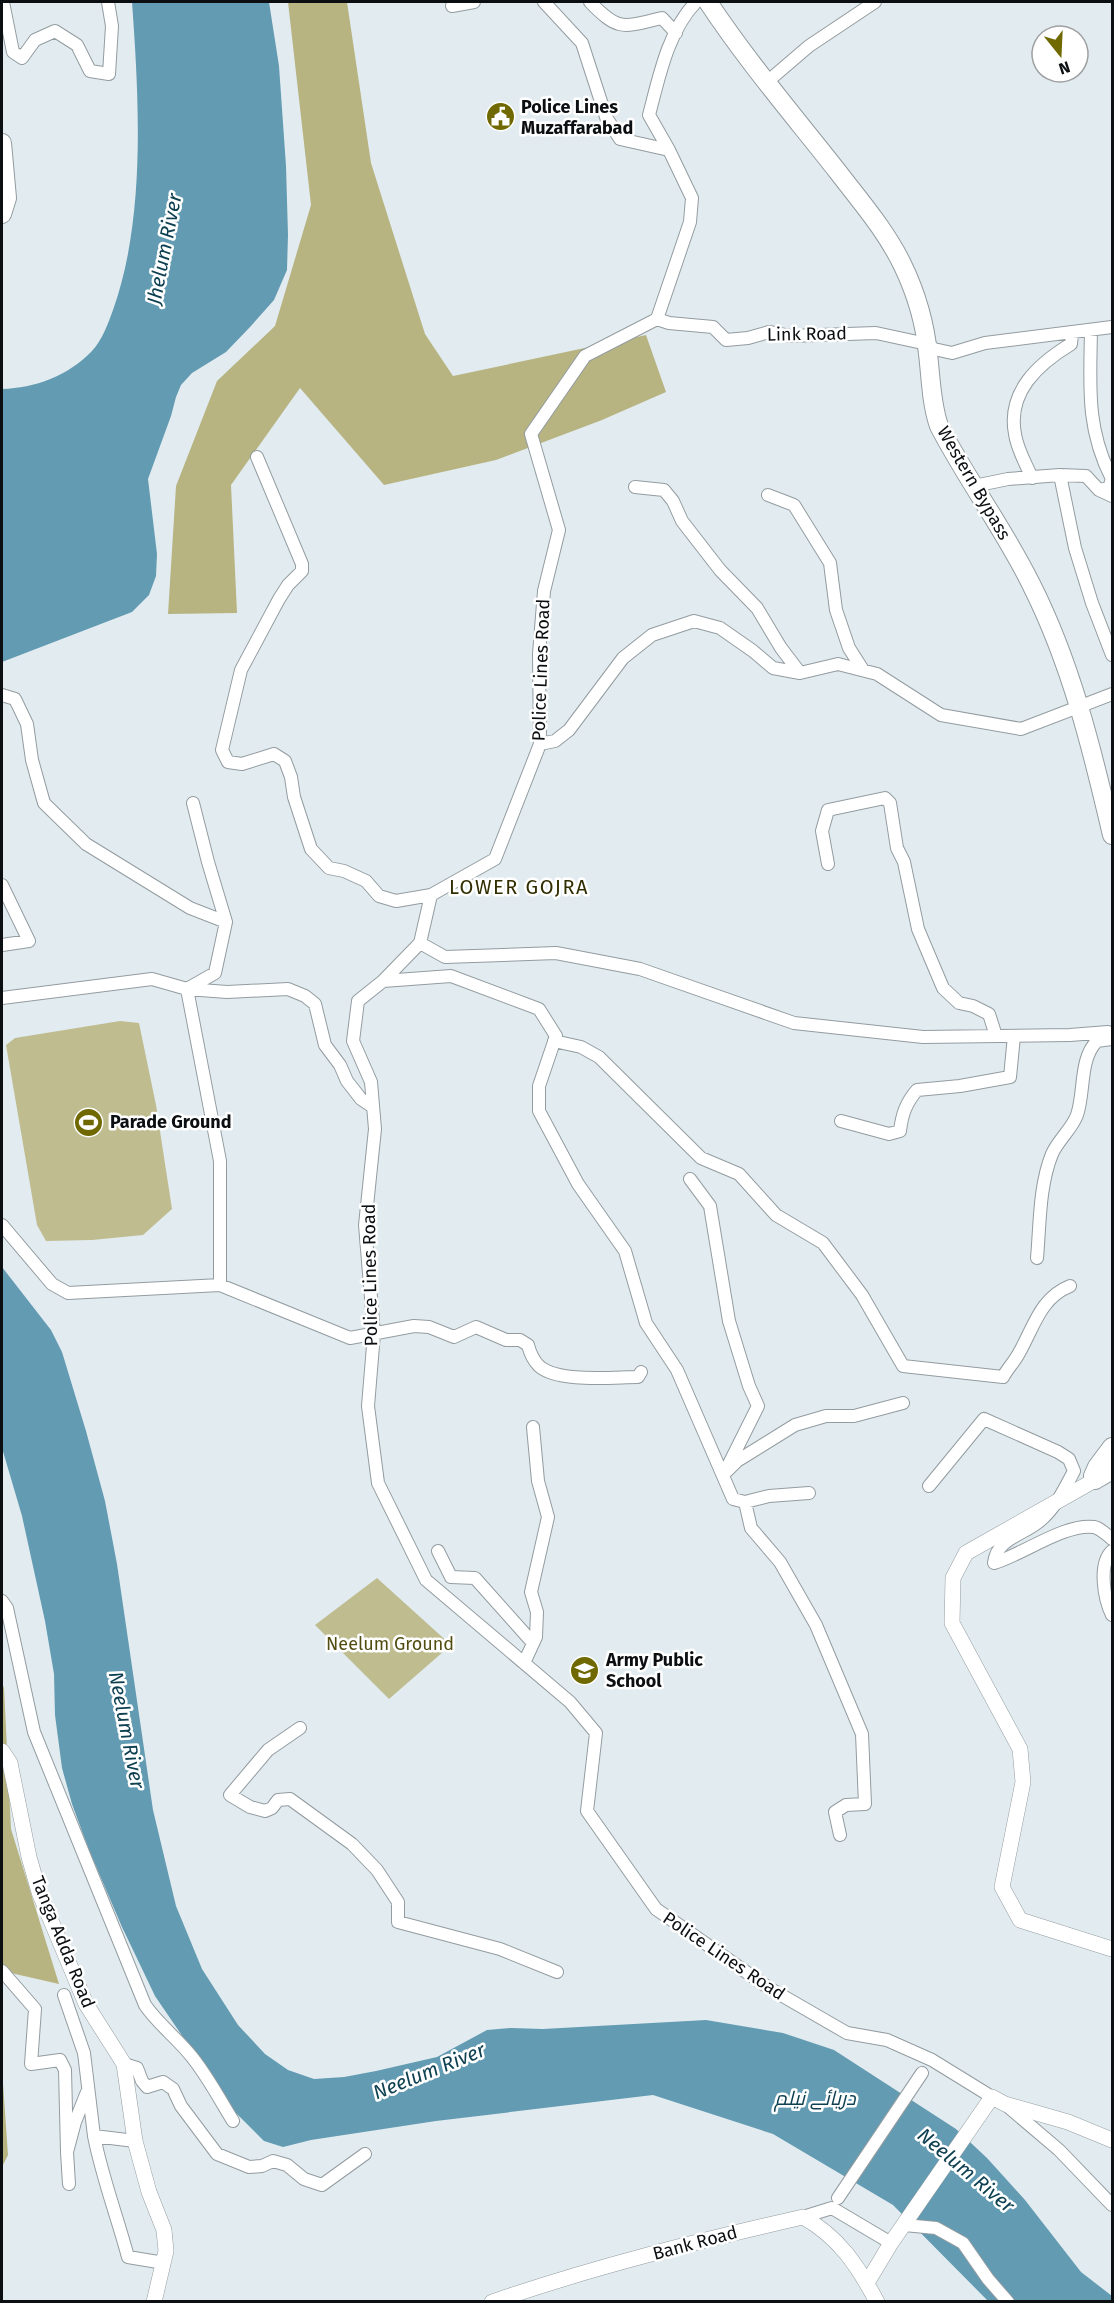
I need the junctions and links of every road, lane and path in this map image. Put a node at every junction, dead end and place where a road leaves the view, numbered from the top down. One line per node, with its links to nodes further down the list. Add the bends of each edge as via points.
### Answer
1 (3, 2): 2 (street, via 13,52 22,58 36,40 55,31 77,45 90,71 109,74 112,26)
2 (108, 2)
3 (474, 2): 9 (street)
4 (544, 2): 13 (street, via 582,43 606,117 620,139)
5 (590, 2): 10 (street, via 609,21 629,26 662,18)
6 (696, 2): 10 (street, via 685,13)
7 (708, 2): 11 (highway, Western Bypass)
8 (875, 2): 11 (street, via 809,46)
9 (453, 6)
10 (676, 33): 13 (street, via 649,115)
11 (767, 82): 19 (highway, Western Bypass, via 892,245 915,295)
12 (2, 143): 14 (highway, via 7,198)
13 (669, 150): 15 (street, via 692,198 690,222)
14 (2, 214)
15 (657, 319): 19 (street, Link Road, via 712,327 726,340 769,332 790,336 876,333); 34 (street, Police Lines Road, via 585,356 531,434 560,530 544,591 539,654)
16 (1113, 327): 17 (street)
17 (1091, 331): 18 (street); 25 (street, via 1093,429 1112,479 1109,488)
18 (1072, 334): 19 (street, via 985,343 952,353); 22 (street, via 1071,344 1026,380 1013,411 1015,435)
19 (927, 344): 24 (highway, Western Bypass, via 934,411)
20 (257, 457): 40 (street, Police Lines Road, via 302,571 279,599 241,670 222,750 228,762 242,764 274,754 285,761 311,849 329,867 366,881 379,896 396,901)
21 (1060, 475): 22 (street); 25 (street, via 1086,476); 28 (street, via 1075,548)
22 (1032, 478): 24 (street)
23 (634, 486): 30 (street, via 664,490 674,501 682,521 720,570 757,608)
24 (974, 486): 33 (highway, Western Bypass, via 1030,581)
25 (1099, 490): 27 (street)
26 (768, 495): 29 (street, via 794,505 830,563 836,610 849,648)
27 (1113, 496)
28 (1113, 655)
29 (863, 670): 30 (street, via 838,664); 33 (street, via 877,674 941,716 1021,729)
30 (800, 673): 34 (street, via 773,668 720,628 694,621 652,635 623,658 568,730 555,741)
31 (1113, 694): 33 (street)
32 (2, 695): 41 (street, via 15,699 27,724 44,803 86,843 190,908)
33 (1080, 707): 35 (highway, Western Bypass)
34 (540, 744): 40 (street, Police Lines Road, via 495,859)
35 (1108, 795): 37 (highway, Western Bypass)
36 (193, 803): 41 (street)
37 (1113, 835)
38 (828, 864): 47 (street, via 822,831 828,810 885,798 890,803 918,929 943,988 959,1003 989,1014)
39 (2, 885): 43 (street, via 29,940)
40 (431, 895): 42 (street)
41 (226, 922): 45 (street, via 215,973)
42 (420, 943): 44 (street, Police Lines Road); 47 (street, via 445,957 556,952 640,969 794,1023 922,1037)
43 (2, 945)
44 (383, 981): 50 (street, via 451,976 539,1009 555,1036); 51 (street, Police Lines Road, via 358,1001 353,1041 371,1082)
45 (188, 989): 46 (street, via 152,979); 51 (street, via 288,989 305,996 315,1004 325,1045 347,1082); 56 (street, via 220,1161)
46 (2, 998)
47 (996, 1036): 48 (street)
48 (1014, 1036): 49 (street, via 1108,1032); 52 (street, via 1010,1077 917,1090 907,1101 900,1131 888,1134)
49 (1113, 1038): 55 (street, via 1097,1041 1089,1050 1077,1116 1053,1153 1041,1207)
50 (554, 1041): 57 (street, via 581,1047 599,1057 702,1158 739,1174 776,1215 823,1243 862,1295 903,1365 1003,1377 1035,1318 1058,1291); 64 (street, via 539,1086 539,1111 578,1184 625,1251 646,1323 677,1370)
51 (373, 1107): 58 (street, Police Lines Road, via 375,1129 365,1225)
52 (841, 1121)
53 (690, 1179): 64 (street, via 710,1206 729,1321 758,1406)
54 (2, 1225): 56 (street, via 52,1284 68,1293)
55 (1037, 1258)
56 (220, 1285): 58 (street, via 350,1338)
57 (1070, 1286)
58 (374, 1334): 59 (street, via 414,1326 429,1327 454,1337 476,1327 506,1340 520,1340 528,1345 540,1367 556,1374 580,1379 638,1377); 76 (street, Police Lines Road, via 368,1406 378,1483 426,1580)
59 (641, 1372)
60 (903, 1403): 64 (street, via 795,1425 737,1461)
61 (533, 1427): 75 (street, via 538,1481 548,1517 531,1592 537,1612)
62 (1113, 1448): 65 (highway, via 1093,1472)
63 (1113, 1470): 65 (highway)
64 (723, 1476): 69 (street, via 733,1499)
65 (1095, 1480): 68 (main road)
66 (929, 1486): 68 (street, via 984,1419 1069,1459 1074,1471)
67 (809, 1494): 69 (street)
68 (1060, 1498): 70 (street, via 1042,1520 1007,1540 995,1552 994,1563 1080,1527 1096,1527); 80 (main road, via 966,1553 953,1578 952,1623 1020,1749 1023,1782 1002,1887 1020,1920)
69 (745, 1502): 79 (street, via 751,1528 780,1562 816,1625 862,1734 865,1804 846,1805 835,1812)
70 (1113, 1539)
71 (438, 1551): 75 (street, via 451,1577 475,1578)
72 (1113, 1551): 74 (street, via 1108,1555 1103,1581)
73 (2, 1601): 88 (street, via 7,1608 34,1732 145,2005 194,2059)
74 (1113, 1615)
75 (533, 1643): 76 (street)
76 (524, 1663): 87 (street, Police Lines Road, via 570,1702 596,1733 586,1811 656,1909 769,1988 847,2033 887,2040 932,2060)
77 (300, 1728): 82 (street, via 268,1750 230,1795 265,1811 278,1800 290,1799 352,1844 377,1870 398,1902 398,1922 500,1949)
78 (2, 1751): 84 (main road, Tanga Adda Road, via 10,1763 29,1857 43,1902 86,2004)
79 (840, 1835)
80 (1113, 1949)
81 (2, 1971): 92 (street, via 35,2009 31,2064 60,2060 65,2070)
82 (557, 1972)
83 (64, 1995): 86 (street, via 84,2053)
84 (124, 2064): 91 (main road, Tanga Adda Road); 93 (street, via 136,2068 147,2087 163,2082 173,2089 217,2154 240,2164 262,2166 273,2161 322,2185)
85 (922, 2073): 95 (street)
86 (89, 2088): 89 (street); 92 (street)
87 (994, 2103): 90 (main road, via 1068,2122); 96 (street, via 1059,2150); 98 (main road)
88 (234, 2121)
89 (94, 2136): 91 (street); 99 (street, via 128,2257)
90 (1113, 2140)
91 (135, 2141): 99 (main road, Tanga Adda Road, via 164,2230)
92 (67, 2152): 94 (street)
93 (365, 2154)
94 (69, 2184)
95 (838, 2198)
96 (1113, 2205)
97 (803, 2217): 98 (street, Bank Road, via 832,2208); 100 (main road, via 845,2251); 102 (main road, Bank Road, via 609,2265)
98 (898, 2233): 100 (main road); 104 (street, via 936,2228 963,2242)
99 (164, 2263): 101 (main road, Tanga Adda Road)
100 (867, 2283): 103 (main road)
101 (154, 2301)
102 (492, 2301)
103 (877, 2301)
104 (1008, 2301)

